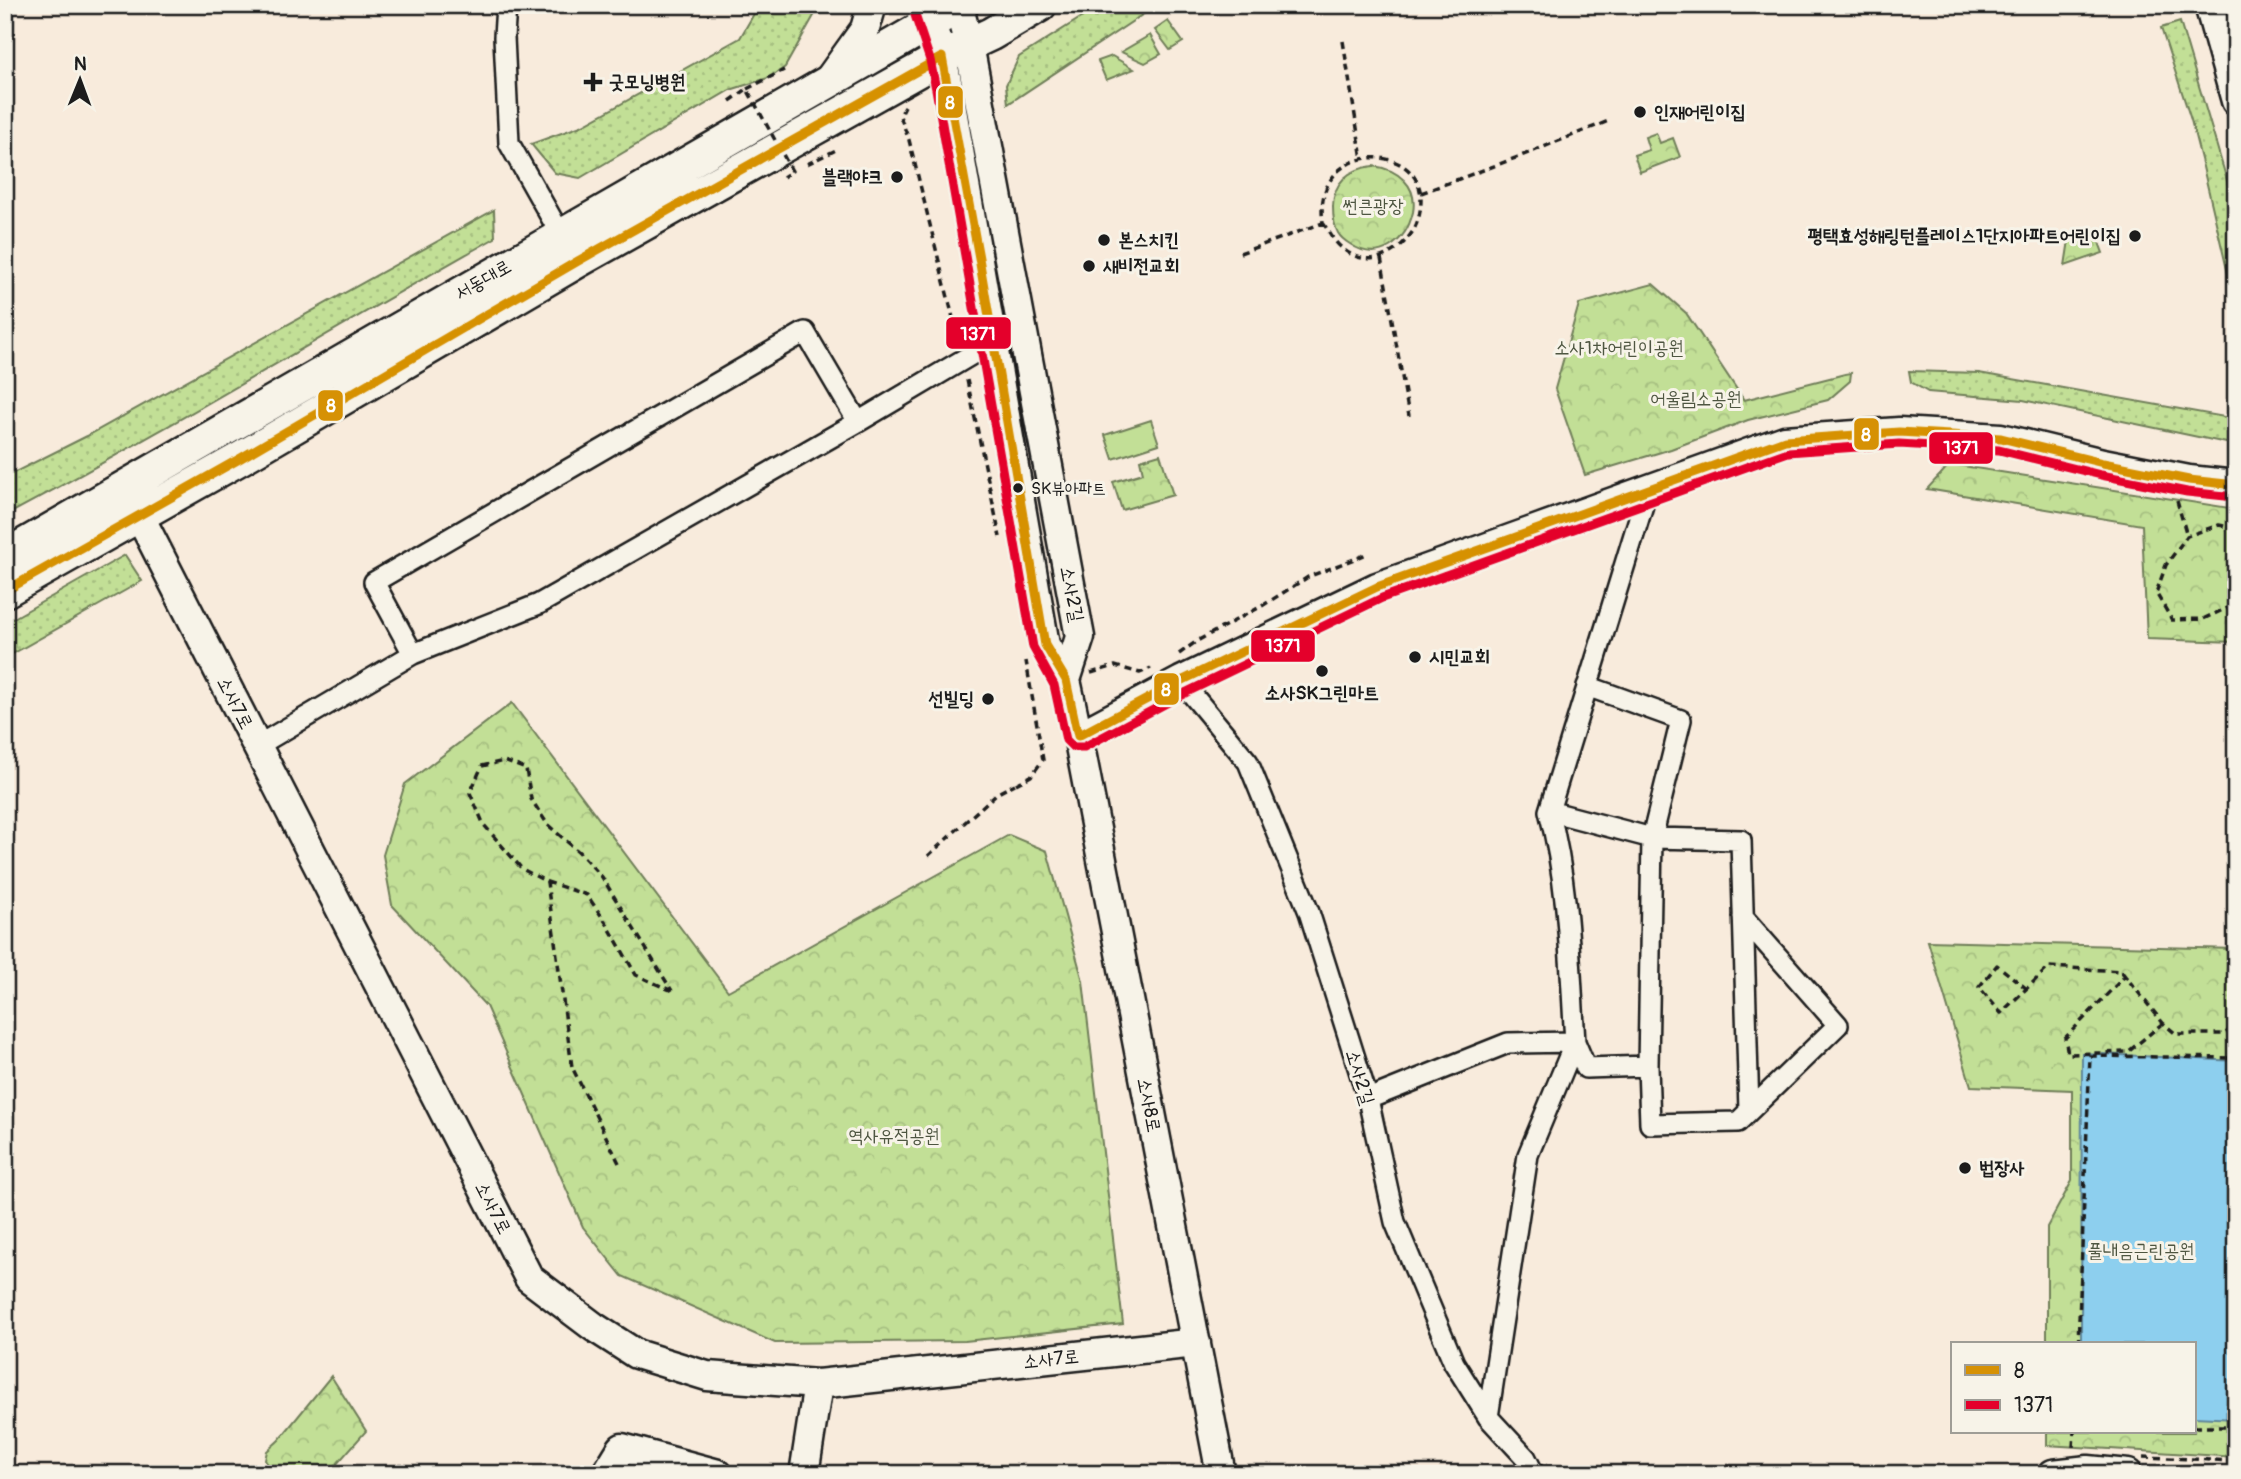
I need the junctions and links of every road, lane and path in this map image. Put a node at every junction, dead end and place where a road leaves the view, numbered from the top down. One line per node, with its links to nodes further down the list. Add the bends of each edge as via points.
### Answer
1 (506, 5): 21 (street, via 509,143)
2 (872, 5): 10 (street, via 865,29)
3 (1040, 5): 8 (main road, 서동대로)
4 (2209, 5): 13 (street)
5 (960, 6): 6 (main road, 서동대로); 8 (street)
6 (928, 14): 8 (street); 10 (main road, 서동대로)
7 (1343, 41): 16 (path)
8 (955, 51): 24 (street, 소사2길); 30 (main road, 서동대로, via 578,261); 39 (street, 소사2길, via 1080,637)
9 (784, 70): 11 (path)
10 (827, 82): 21 (main road, 서동대로)
11 (747, 89): 12 (path, bridge); 17 (path, bridge)
12 (730, 101)
13 (2236, 101)
14 (1611, 120): 19 (path)
15 (836, 150): 17 (path)
16 (1362, 159): 19 (path, via 1398,163 1414,176); 20 (path, via 1334,172 1324,199)
17 (792, 172): 18 (path, bridge)
18 (783, 177)
19 (1421, 193): 23 (path, via 1415,230 1396,251)
20 (1323, 223): 22 (path); 23 (path, via 1348,253)
21 (561, 235): 34 (main road, 서동대로)
22 (1240, 253)
23 (1381, 258): 25 (path)
24 (993, 342): 26 (street); 39 (street, 소사2길, via 1045,645)
25 (1409, 416)
26 (858, 422): 37 (street, via 539,604); 37 (street, via 805,331 374,582)
27 (2236, 485): 28 (street, via 2189,480 2001,438 1899,432 1785,440)
28 (1648, 489): 38 (street); 40 (street)
29 (2176, 494): 32 (path)
30 (140, 517): 35 (main road, 서동대로); 43 (street, 소사7로)
31 (2236, 528): 32 (path, via 2219,525)
32 (2187, 536): 36 (path, via 2166,565 2156,593 2172,620 2203,618)
33 (1367, 554): 38 (path, via 1308,577 1197,641)
34 (5, 556)
35 (5, 591)
36 (2236, 604)
37 (413, 654): 43 (street)
38 (1173, 667): 39 (path, via 1140,673 1115,666); 42 (street); 58 (street, 소사2길, via 1248,762 1309,912)
39 (1066, 680): 42 (street, 소사8로)
40 (1587, 686): 46 (street); 47 (street, via 1681,720)
41 (1032, 690): 44 (path, via 1043,760)
42 (1078, 736): 61 (street, 소사8로)
43 (257, 746): 63 (street, 소사7로, via 529,1278 636,1354 706,1376)
44 (1031, 776): 45 (path); 48 (path, via 996,794)
45 (1016, 784)
46 (1549, 811): 47 (street); 55 (street, via 1567,921)
47 (1652, 838): 50 (street, via 1741,840); 57 (street)
48 (928, 856)
49 (547, 882): 49 (path, via 587,895 636,975 672,991 602,877 548,825 531,799 526,769 504,761 482,766 470,793 484,825 522,869); 60 (path, via 572,1068)
50 (1743, 917): 59 (street); 59 (street, via 1838,1025)
51 (2125, 976): 52 (path, via 2121,971 2049,967); 53 (path); 53 (path, via 2065,1038 2068,1054 2128,1052)
52 (2027, 989): 52 (path, via 1997,965 1979,987 2001,1013)
53 (2163, 1023): 54 (path, via 2176,1034 2225,1034)
54 (2236, 1023)
55 (1575, 1042): 57 (street, via 1586,1068); 58 (street, via 1508,1043); 64 (street, via 1528,1155)
56 (2236, 1058): 62 (path, via 2091,1056)
57 (1648, 1066): 59 (street, via 1650,1125 1738,1122)
58 (1368, 1099): 64 (street, 소사2길, via 1395,1222 1454,1363)
59 (1749, 1111)
60 (619, 1163)
61 (1196, 1342): 63 (street, 소사7로); 74 (street, 소사8로)
62 (2078, 1342)
63 (818, 1384): 73 (street)
64 (1488, 1417): 75 (street, 소사2길, via 1526,1458)
65 (2196, 1426): 66 (path)
66 (2236, 1427)
67 (2074, 1434): 68 (path)
68 (2073, 1454)
69 (2236, 1461): 70 (path)
70 (2134, 1465): 76 (street)
71 (606, 1474): 72 (street, via 622,1448)
72 (718, 1474)
73 (804, 1474)
74 (1221, 1474)
75 (1534, 1474)
76 (2053, 1474)

